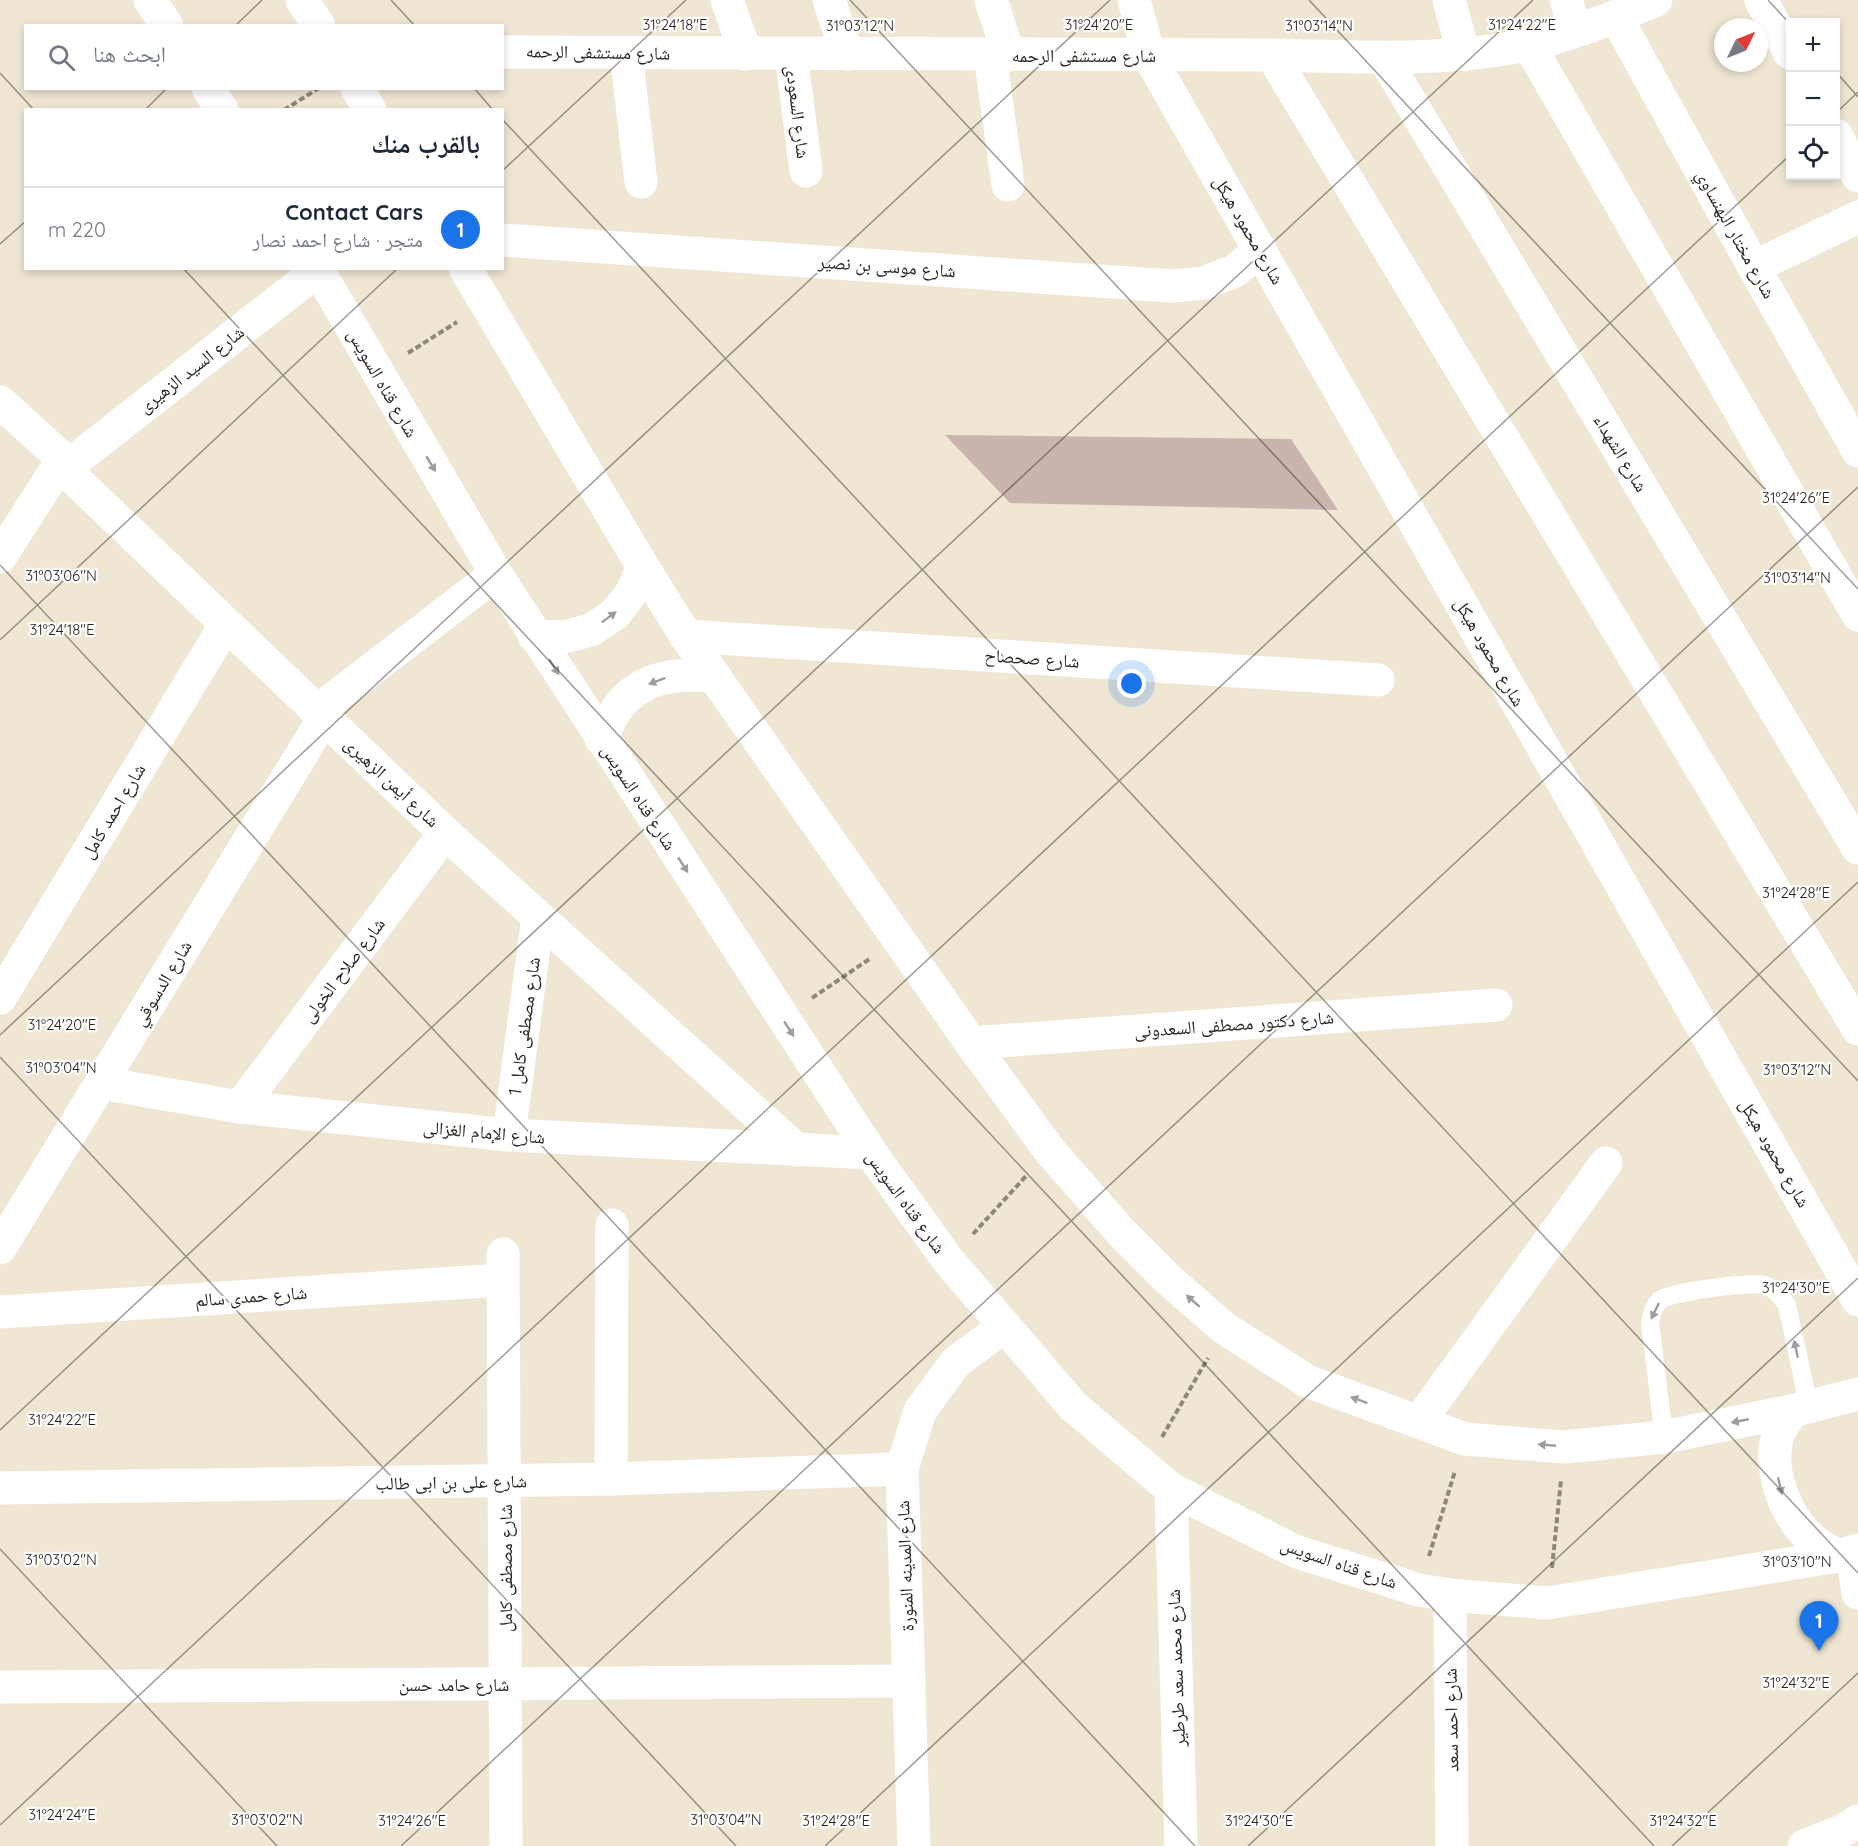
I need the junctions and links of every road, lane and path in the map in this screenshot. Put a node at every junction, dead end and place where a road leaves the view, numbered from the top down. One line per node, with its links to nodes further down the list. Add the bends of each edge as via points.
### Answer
1 (150, 0): 12 (street)
2 (302, 0): 13 (street)
3 (727, 0): 18 (street)
4 (829, 0): 20 (street)
5 (991, 0): 21 (street)
6 (1134, 0): 24 (street, شارع محمود هيكل)
7 (1449, 0): 23 (street)
8 (1656, 0): 11 (street, شارع مستشفى الرحمه)
9 (1761, 0): 14 (street)
10 (1570, 15): 11 (street, شارع مستشفى الرحمه); 15 (street, شارع مستشفى الرحمه)
11 (1616, 16): 40 (street, شارع مختار البهنساوي)
12 (166, 24)
13 (318, 24)
14 (1786, 44)
15 (1528, 45): 23 (street, شارع مستشفى الرحمه); 52 (street)
16 (504, 52): 17 (street, شارع مستشفى الرحمه)
17 (626, 53): 18 (street, شارع مستشفى الرحمه); 35 (street)
18 (746, 54): 19 (street, شارع مستشفى الرحمه)
19 (791, 54): 20 (street, شارع مستشفى الرحمه); 33 (street, شارع السعودى)
20 (847, 54): 21 (street, شارع مستشفى الرحمه)
21 (999, 55): 24 (street, شارع مستشفى الرحمه); 36 (street)
22 (1272, 55): 24 (street, شارع مستشفى الرحمه); 25 (street, شارع مستشفى الرحمه); 67 (street)
23 (1464, 55): 25 (street, شارع مستشفى الرحمه)
24 (1149, 56): 39 (street, شارع محمود هيكل)
25 (1384, 58): 61 (street, شارع الشهداء)
26 (209, 90): 29 (street)
27 (316, 90): 30 (path)
28 (358, 90): 31 (street)
29 (221, 108)
30 (287, 108)
31 (369, 108)
32 (1840, 142): 34 (street)
33 (806, 171)
34 (1858, 176)
35 (641, 182)
36 (1008, 185)
37 (1858, 217): 40 (street)
38 (504, 240): 39 (street, شارع موسى بن نصير, via 1171,286 1204,283 1235,271)
39 (1260, 249): 80 (street, شارع محمود هيكل)
40 (1754, 267): 47 (street, شارع مختار البهنساوي)
41 (316, 270): 48 (street, شارع السيد الزهيرى)
42 (318, 270): 45 (street, شارع قناه السويس)
43 (466, 270): 44 (street)
44 (485, 303): 45 (path); 50 (street)
45 (377, 373): 51 (street, شارع قناه السويس, one-way to 51)
46 (0, 402): 48 (street, شارع أيمن الزهيرى)
47 (1858, 451)
48 (63, 464): 49 (street, شارع السيد الزهيرى); 53 (street, شارع أيمن الزهيرى)
49 (0, 557)
50 (643, 567): 54 (street, one-way to 50, via 564,637 591,630 621,607); 55 (street)
51 (496, 574): 54 (street, شارع قناه السويس); 58 (street)
52 (1858, 615)
53 (226, 624): 58 (street, شارع أيمن الزهيرى); 64 (street, شارع احمد كامل)
54 (534, 636): 59 (street, شارع قناه السويس, one-way to 59)
55 (686, 636): 56 (street); 57 (street, شارع صحصاح)
56 (715, 676): 59 (street, one-way to 59, via 685,674 658,679 634,692 615,712); 63 (street)
57 (1378, 680)
58 (321, 715): 60 (street, شارع أيمن الزهيرى); 69 (street, شارع الدسوقي)
59 (601, 739): 66 (street, شارع قناه السويس, one-way to 66)
60 (445, 833): 62 (street, شارع أيمن الزهيرى); 70 (street, شارع صلاح الخولى)
61 (1858, 848)
62 (538, 916): 71 (street, شارع مصطفى كامل 1); 72 (street, شارع أيمن الزهيرى)
63 (898, 939): 66 (path); 68 (street)
64 (0, 998)
65 (1496, 1005): 68 (street, شارع دكتور مصطفى السعدونى)
66 (782, 1018): 74 (street, شارع قناه السويس, one-way to 74)
67 (1858, 1029)
68 (971, 1043): 73 (street)
69 (101, 1083): 70 (street, شارع الإمام الغزالى); 77 (street, شارع الدسوقي)
70 (240, 1107): 71 (street, شارع الإمام الغزالى)
71 (509, 1136): 72 (street, شارع الإمام الغزالى)
72 (798, 1150): 74 (street, شارع الإمام الغزالى)
73 (1050, 1151): 78 (path); 83 (street, one-way to 73, via 1120,1231)
74 (870, 1154): 78 (street, شارع قناه السويس)
75 (1606, 1162): 86 (street)
76 (612, 1225): 92 (street)
77 (0, 1248)
78 (948, 1260): 82 (street, شارع قناه السويس)
79 (503, 1267): 81 (street, شارع حمدى سالم); 93 (street, شارع مصطفى كامل)
80 (1858, 1300)
81 (0, 1312)
82 (1005, 1326): 90 (street, شارع قناه السويس, via 1073,1406); 91 (street, شارع المدينه المنورة, via 950,1370 920,1412)
83 (1224, 1328): 86 (street, one-way to 83, via 1308,1381); 90 (path)
84 (1858, 1394): 85 (street)
85 (1800, 1409): 87 (street, one-way to 87); 87 (lane, one-way to 87, via 1786,1305 1778,1293 1751,1283 1675,1295 1662,1299 1652,1310 1650,1323); 96 (street, one-way to 96, via 1778,1436 1775,1465 1780,1493 1794,1519 1813,1540)
86 (1419, 1422): 88 (street)
87 (1664, 1437): 89 (street)
88 (1465, 1439): 89 (street, one-way to 88); 97 (path)
89 (1564, 1447): 99 (path)
90 (1145, 1467): 95 (street, شارع قناه السويس)
91 (902, 1469): 92 (street, شارع على بن ابى طالب); 100 (street, شارع المدينه المنورة)
92 (611, 1479): 93 (street, شارع على بن ابى طالب)
93 (504, 1481): 94 (street, شارع على بن ابى طالب); 101 (street, شارع مصطفى كامل)
94 (0, 1488)
95 (1172, 1490): 97 (street, شارع قناه السويس, via 1297,1552); 106 (street, شارع محمد سعد طرطير)
96 (1849, 1553): 98 (street); 99 (street, شارع قناه السويس)
97 (1434, 1592): 99 (street, شارع قناه السويس); 107 (street, شارع احمد سعد)
98 (1858, 1593)
99 (1548, 1603)
100 (909, 1681): 101 (street, شارع حامد حسن); 105 (street, شارع المدينه المنورة)
101 (505, 1683): 102 (street, شارع حامد حسن); 104 (street, شارع مصطفى كامل)
102 (0, 1687)
103 (1858, 1821): 108 (street)
104 (506, 1846)
105 (914, 1846)
106 (1181, 1846)
107 (1452, 1846)
108 (1804, 1846)

